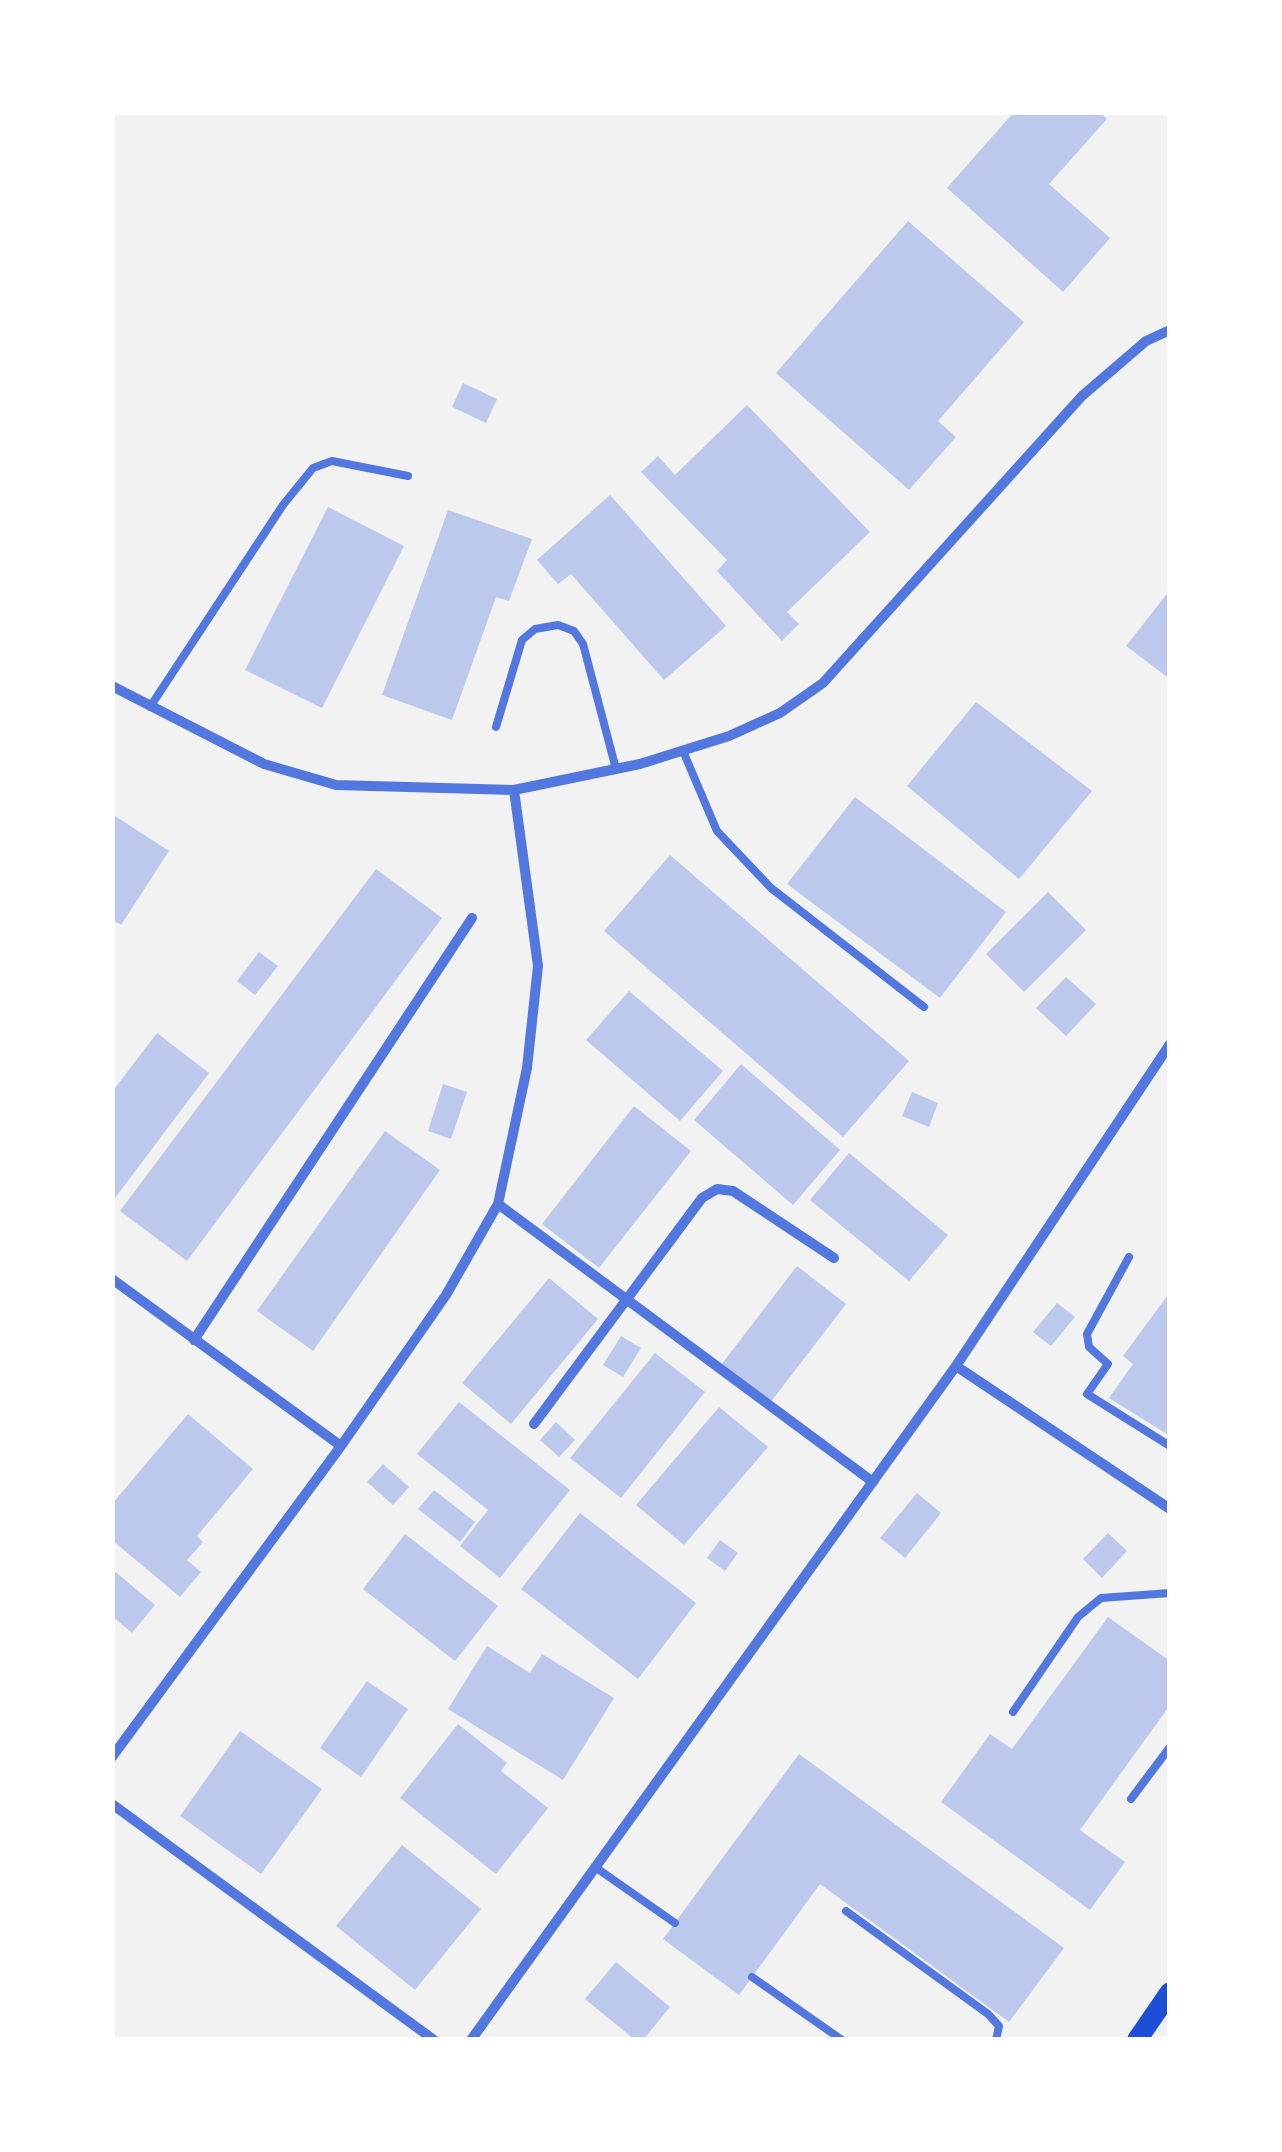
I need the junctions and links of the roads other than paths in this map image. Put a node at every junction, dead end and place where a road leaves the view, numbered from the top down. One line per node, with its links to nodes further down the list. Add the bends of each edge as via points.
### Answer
1 (1170, 330): 6 (street, via 1146,341 1082,396 823,683 780,713)
2 (408, 476): 4 (lane, via 332,461 313,468)
3 (112, 686): 4 (street)
4 (150, 707): 8 (street, via 264,764 336,786)
5 (496, 727): 7 (lane, via 522,640 535,629 558,625 584,644)
6 (683, 750): 7 (street); 10 (lane, via 718,830 757,874)
7 (616, 769): 8 (street)
8 (514, 790): 12 (street, via 538,966 527,1068)
9 (472, 918): 17 (street)
10 (924, 1006)
11 (1170, 1044): 18 (street)
12 (498, 1204): 16 (street); 20 (street, via 446,1296)
13 (1129, 1256): 21 (lane, via 1086,1334 1089,1348 1108,1364 1086,1394)
14 (834, 1258): 16 (street, via 733,1192 717,1189 702,1198)
15 (112, 1279): 17 (street)
16 (626, 1298): 19 (street); 22 (street)
17 (194, 1340): 20 (street)
18 (956, 1366): 22 (street); 23 (street)
19 (534, 1424)
20 (341, 1446): 27 (street)
21 (1170, 1446)
22 (873, 1482): 30 (street)
23 (1170, 1509)
24 (1170, 1594): 25 (lane, via 1101,1598 1078,1617)
25 (1013, 1712)
26 (1170, 1747): 28 (lane)
27 (112, 1757)
28 (1132, 1799)
29 (112, 1804): 35 (street)
30 (595, 1867): 32 (lane); 36 (street)
31 (846, 1911): 38 (lane, via 988,2014 1000,2026)
32 (675, 1922)
33 (752, 1977): 37 (lane)
34 (1170, 1992): 39 (main road)
35 (434, 2040)
36 (471, 2040)
37 (842, 2040)
38 (996, 2040)
39 (1137, 2040)

